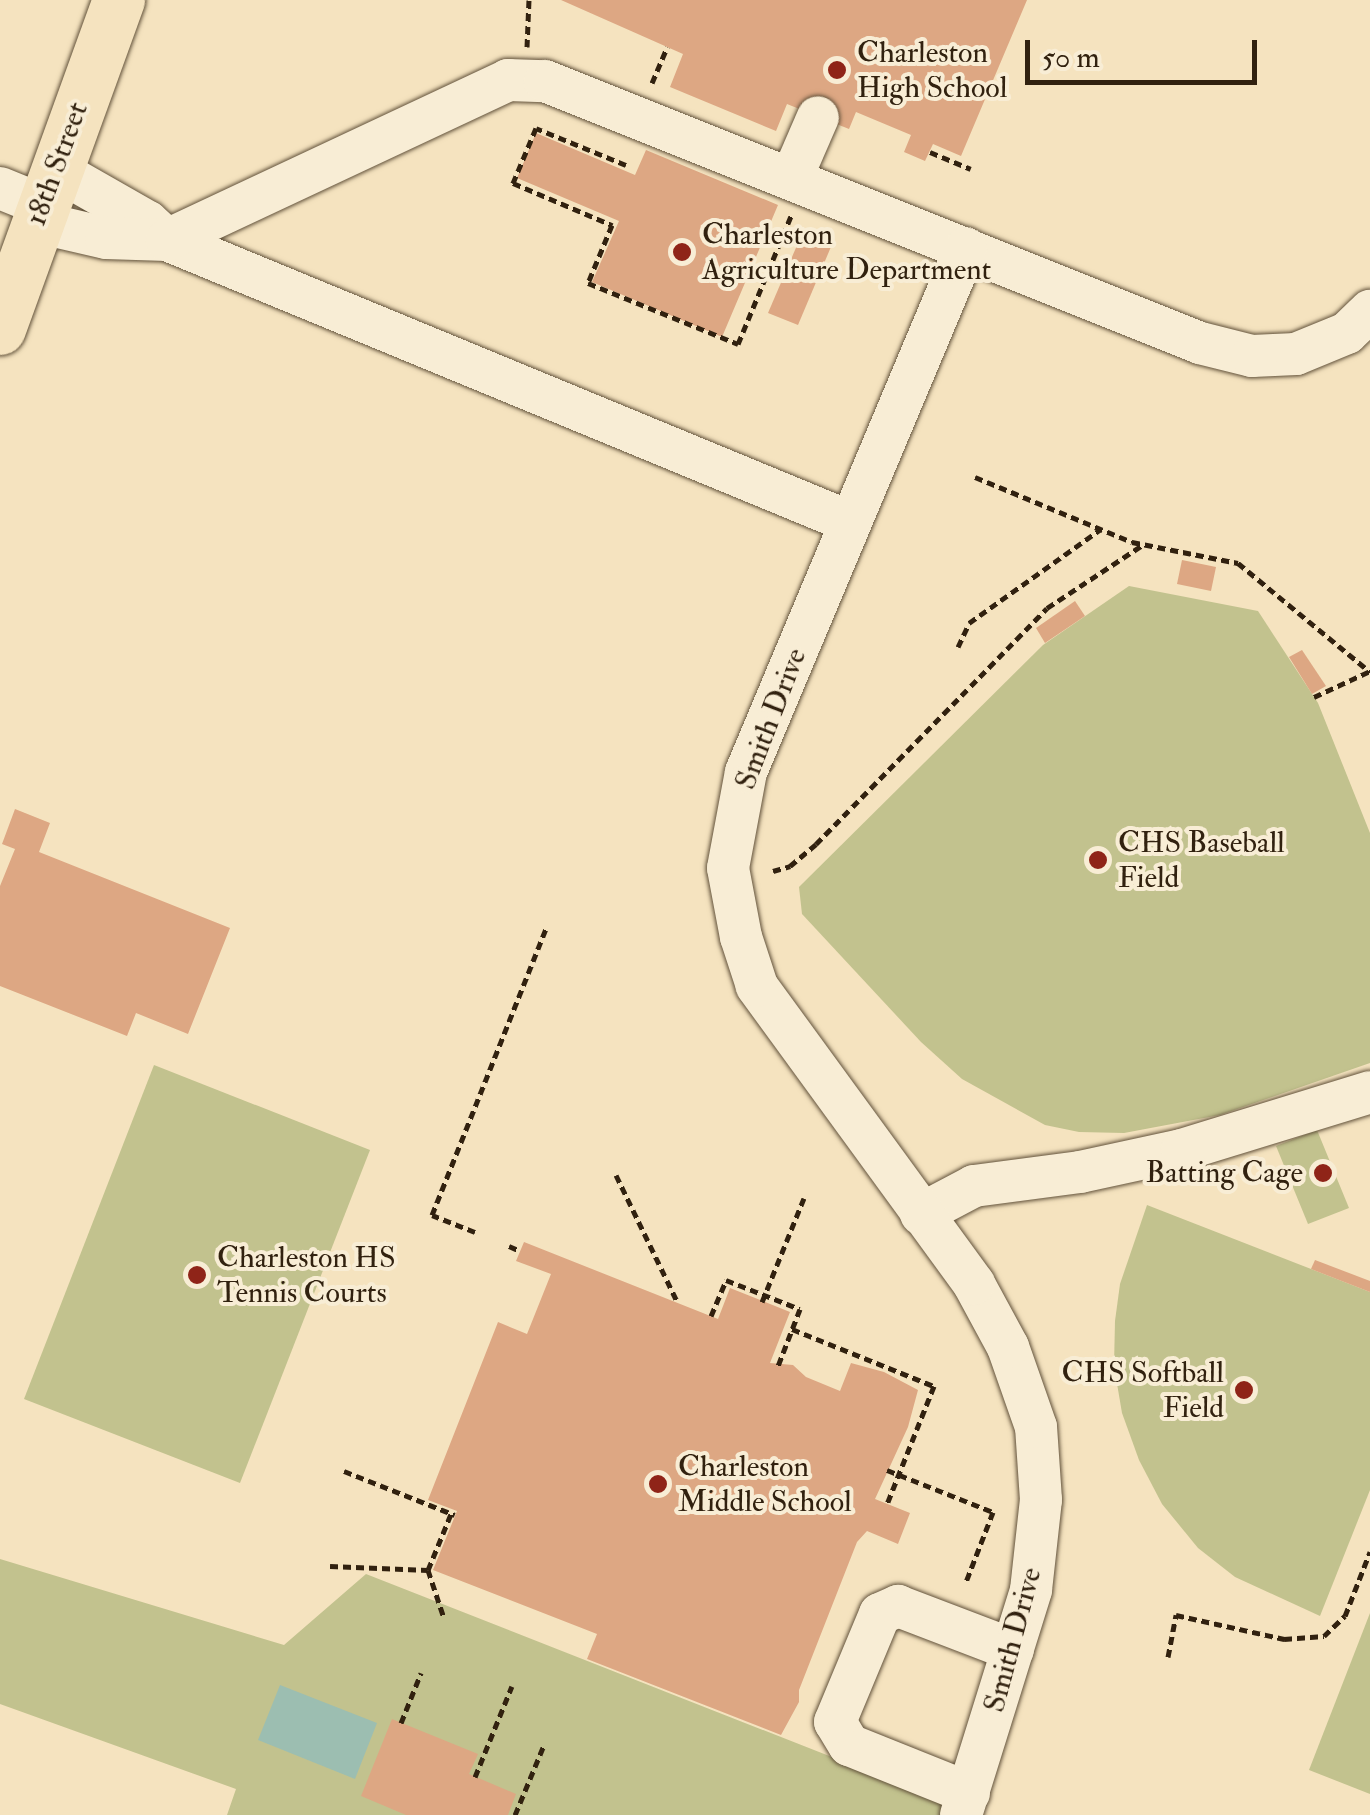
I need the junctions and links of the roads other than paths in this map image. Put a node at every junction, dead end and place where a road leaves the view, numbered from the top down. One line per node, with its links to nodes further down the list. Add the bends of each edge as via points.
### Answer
1 (119, 0): 4 (main road, 18th Street)
2 (818, 117): 3 (street)
3 (795, 189): 5 (street, via 696,118 546,81 508,80); 7 (street)
4 (34, 196): 6 (street, via 106,238); 10 (main road, 18th Street)
5 (247, 202): 6 (street); 8 (street, via 227,238 230,254)
6 (167, 240): 8 (street)
7 (966, 248): 9 (street, via 1200,342 1252,356 1296,354 1346,334); 11 (street, Smith Drive)
8 (248, 273): 11 (street)
9 (1370, 311)
10 (0, 329)
11 (850, 522): 13 (street, Smith Drive, via 746,772 728,868 756,986)
12 (1370, 1092): 13 (street, via 1182,1150 974,1186)
13 (921, 1214): 14 (street, Smith Drive, via 974,1284 1008,1348 1036,1426 1041,1500 1031,1590)
14 (1013, 1650): 15 (street, Smith Drive); 15 (street, via 898,1606 880,1614 836,1722 849,1745)
15 (965, 1804)

